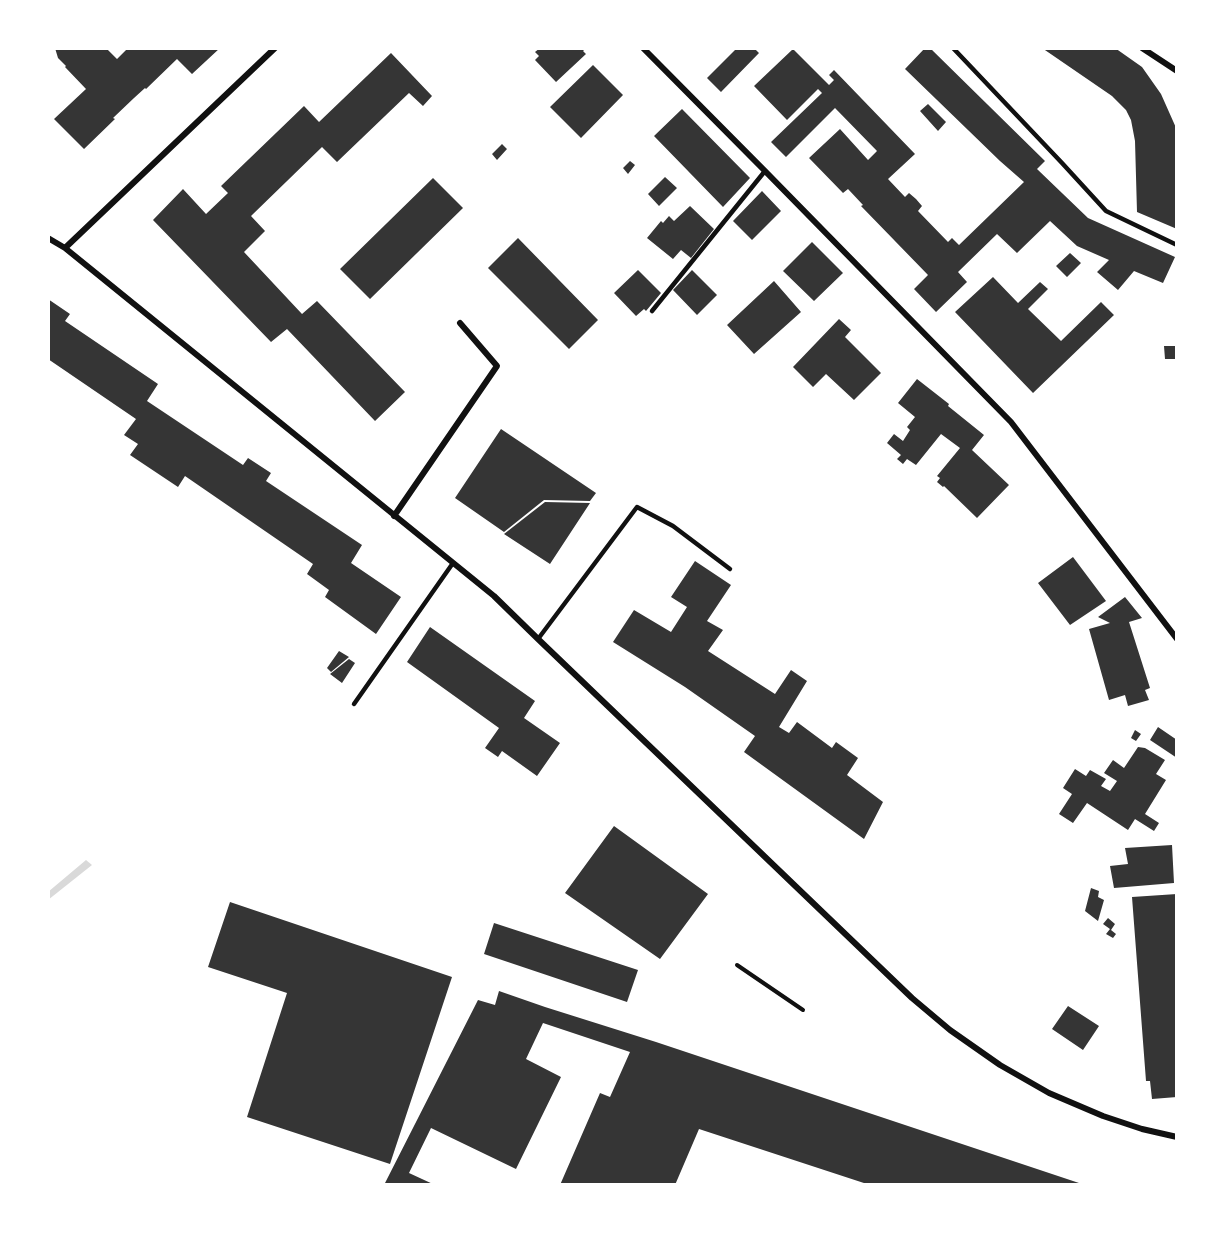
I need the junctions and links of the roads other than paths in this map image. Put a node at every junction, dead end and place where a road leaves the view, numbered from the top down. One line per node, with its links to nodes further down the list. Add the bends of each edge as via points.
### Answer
1 (275, 48): 9 (street)
2 (643, 48): 6 (street)
3 (953, 48): 8 (lane, via 1106,211)
4 (1143, 48): 5 (street)
5 (1177, 71)
6 (765, 171): 10 (lane); 16 (street, via 1011,422)
7 (48, 238): 9 (street)
8 (1177, 246)
9 (64, 248): 12 (street)
10 (652, 311)
11 (460, 323): 12 (street, via 497,366)
12 (394, 516): 13 (street)
13 (453, 563): 15 (street); 17 (lane)
14 (730, 569): 15 (lane, via 673,526 637,507)
15 (538, 639): 18 (street, via 903,990 950,1030 1049,1093 1103,1116)
16 (1177, 639)
17 (354, 704)
18 (1177, 1137)

